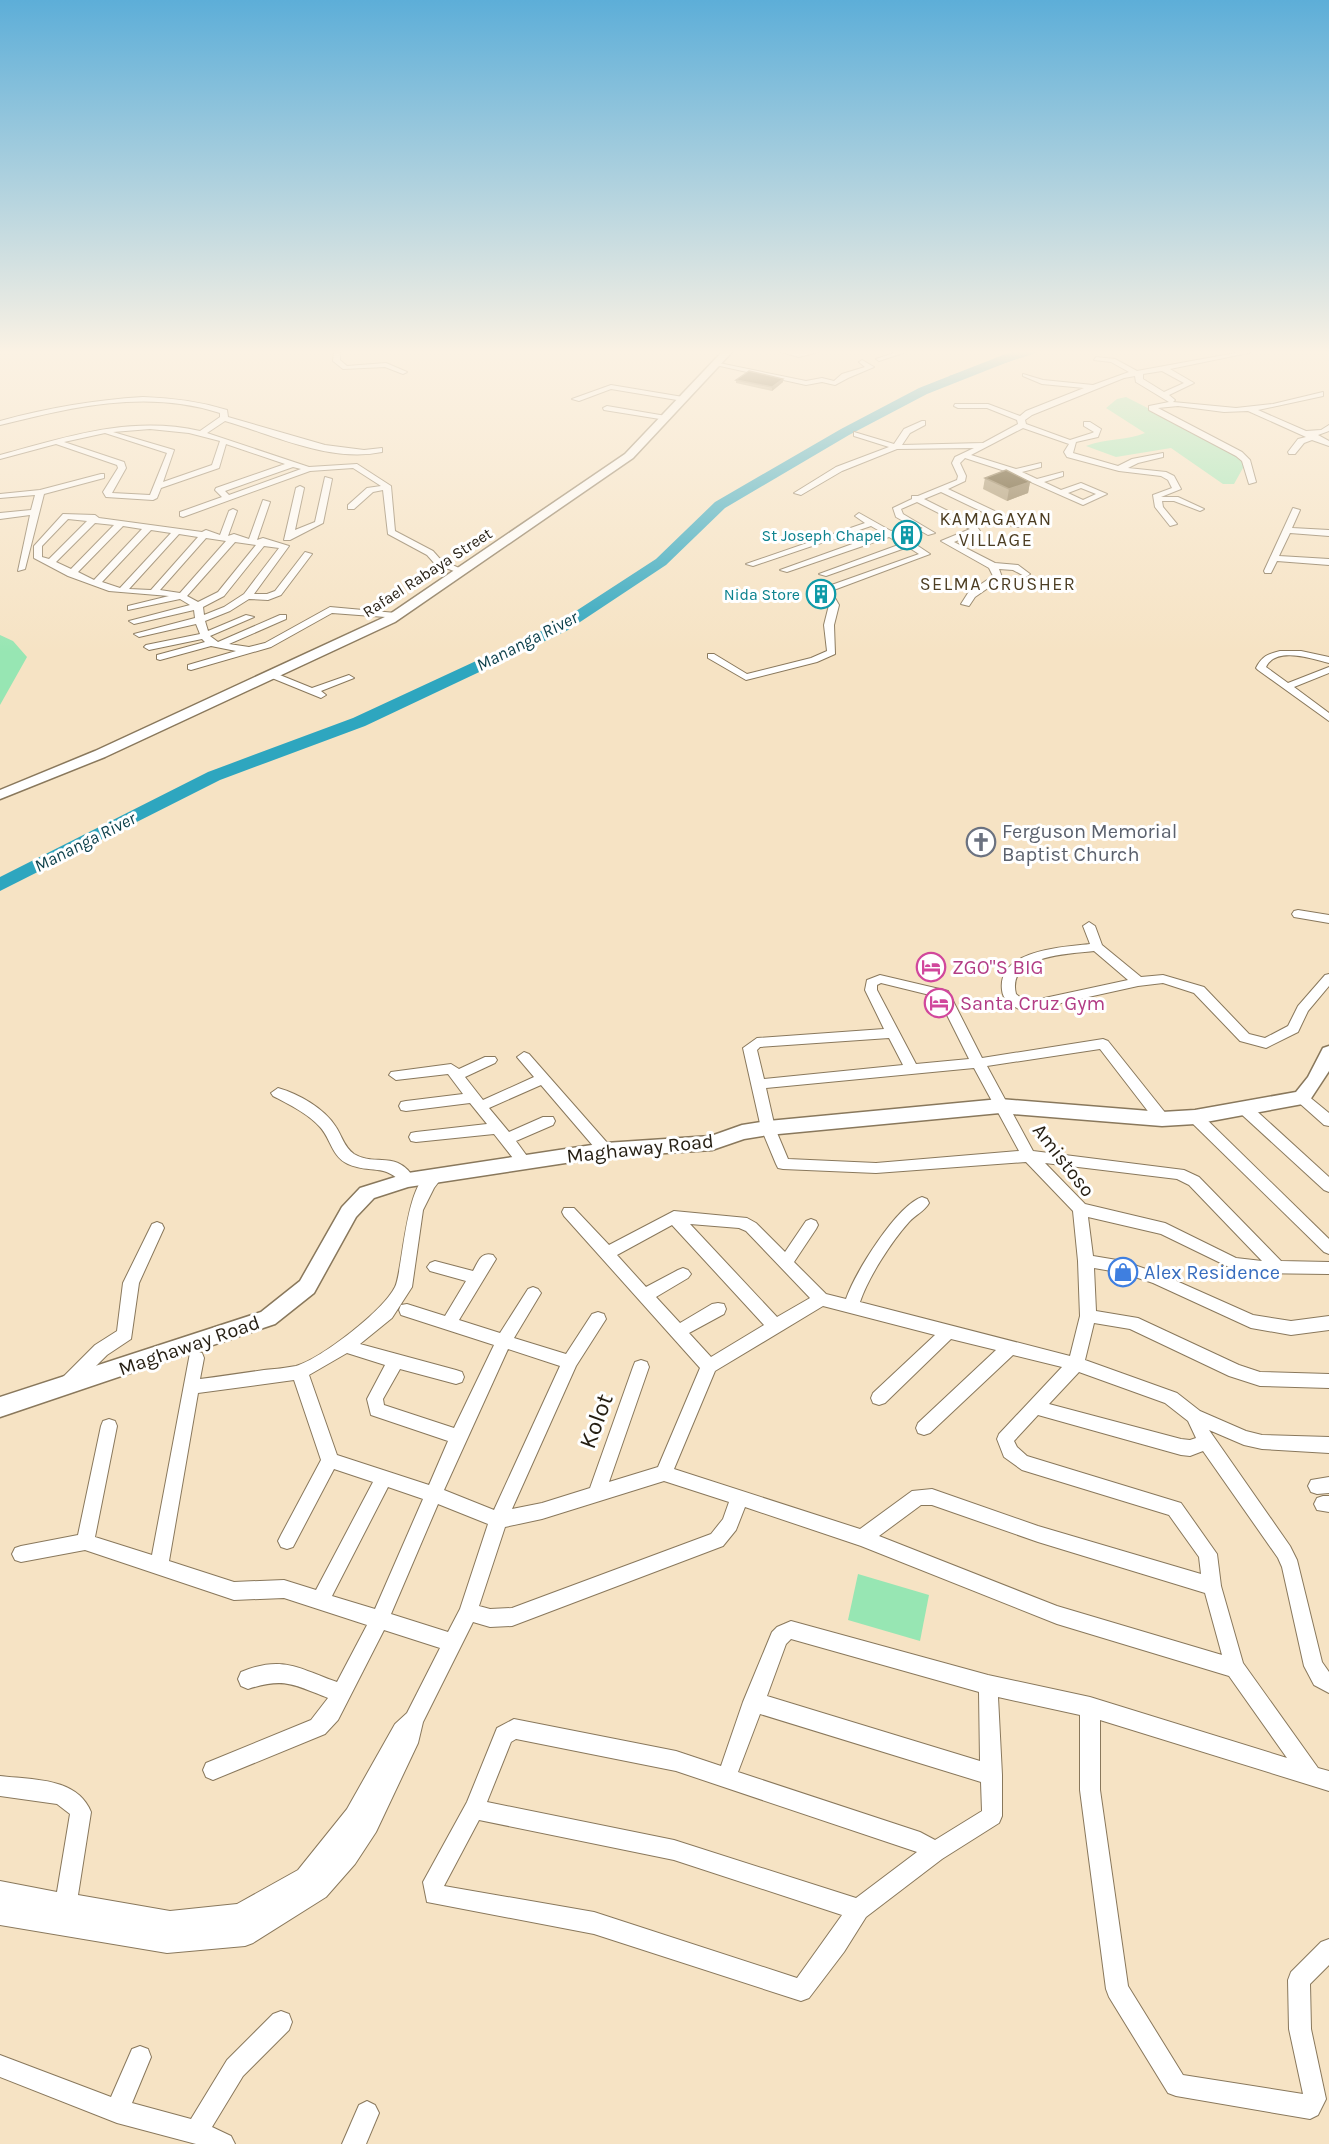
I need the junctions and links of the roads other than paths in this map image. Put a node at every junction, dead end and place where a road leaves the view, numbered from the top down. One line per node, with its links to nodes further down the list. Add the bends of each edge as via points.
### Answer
1 (20, 452): 13 (street)
2 (85, 452): 19 (street, via 122,464)
3 (171, 452): 30 (street)
4 (222, 452): 30 (street, via 220,466)
5 (255, 452): 14 (street)
6 (632, 452): 80 (main road, Rafael Rabaya Street)
7 (883, 452): 35 (street, via 839,469)
8 (971, 452): 12 (street)
9 (1068, 452): 18 (street)
10 (1235, 452): 29 (street, via 1246,460)
11 (1160, 455): 18 (street)
12 (964, 456): 21 (street); 33 (street, via 956,463 961,481)
13 (0, 457)
14 (293, 464): 17 (street); 38 (street, via 219,490)
15 (1038, 465): 21 (street)
16 (329, 467): 17 (street); 20 (street, via 354,466); 24 (street)
17 (309, 469): 38 (street)
18 (1119, 469): 40 (street, via 1152,471 1171,478 1177,489 1158,495)
19 (120, 471): 23 (street); 25 (street)
20 (364, 472): 24 (street); 27 (street)
21 (1015, 472): 28 (street)
22 (1060, 474): 28 (street)
23 (101, 476): 25 (street); 34 (street)
24 (352, 476): 27 (street)
25 (113, 478): 30 (street, via 107,492 112,496 153,498)
26 (328, 479): 65 (street, via 319,523)
27 (380, 480): 31 (street)
28 (1037, 482): 36 (street)
29 (1252, 482)
30 (159, 486)
31 (387, 487): 43 (street, via 370,490); 80 (street, via 391,532 430,553 438,562)
32 (300, 488): 65 (street)
33 (941, 489): 39 (street); 57 (street)
34 (40, 492): 37 (street); 48 (street)
35 (798, 493)
36 (1060, 493): 41 (street); 41 (street, via 1081,485 1103,494)
37 (0, 496)
38 (228, 498): 49 (street)
39 (915, 498): 56 (street, via 897,510); 77 (street, via 973,527 976,531 946,542)
40 (1159, 500): 45 (street, via 1175,499); 55 (street, via 1159,507)
41 (1086, 501): 44 (street)
42 (266, 502): 67 (street)
43 (351, 507)
44 (1100, 508)
45 (1200, 508)
46 (1296, 510): 60 (street)
47 (233, 511): 66 (street)
48 (34, 513): 50 (street); 78 (street)
49 (183, 514)
50 (0, 516)
51 (859, 516): 54 (street)
52 (94, 518): 53 (street); 74 (street); 74 (street, via 66,516 38,546 38,558)
53 (122, 522): 58 (street); 82 (street)
54 (872, 523): 62 (street); 70 (street)
55 (1173, 524)
56 (915, 525): 62 (street); 64 (street)
57 (1017, 525)
58 (150, 526): 59 (street); 85 (street)
59 (178, 530): 61 (street, via 197,528); 87 (street)
60 (1287, 530): 63 (street); 72 (street)
61 (206, 533): 66 (street); 88 (street)
62 (891, 533): 68 (street); 75 (street)
63 (1329, 533)
64 (931, 534)
65 (290, 535): 69 (street)
66 (229, 537): 67 (street); 89 (street)
67 (258, 541): 69 (street); 92 (street, via 220,594)
68 (911, 543): 83 (street); 86 (street, via 925,552 923,556)
69 (281, 544): 90 (street, via 285,548)
70 (785, 552): 75 (street); 76 (street)
71 (308, 554): 90 (street, via 278,593 268,597)
72 (1274, 558): 73 (street); 81 (street)
73 (1329, 562)
74 (50, 563): 82 (street)
75 (803, 563): 79 (street); 83 (street)
76 (750, 564)
77 (993, 566): 84 (street, via 1019,568); 91 (street, via 998,577 971,595)
78 (21, 569)
79 (784, 570)
80 (462, 571): 95 (main road, Rafael Rabaya Street)
81 (1268, 571)
82 (71, 574): 85 (street)
83 (823, 574): 86 (street)
84 (1026, 574)
85 (96, 584): 87 (street)
86 (842, 584): 104 (street, via 826,590 834,605 829,625 832,652 825,657 746,677)
87 (123, 590): 88 (street)
88 (154, 592): 89 (street)
89 (182, 596): 92 (street); 93 (street)
90 (247, 596): 97 (street)
91 (966, 604)
92 (198, 606): 97 (street); 98 (street)
93 (131, 608)
94 (249, 616): 100 (street)
95 (396, 616): 103 (street, via 330,610 268,645); 109 (main road, Rafael Rabaya Street)
96 (283, 617): 101 (street)
97 (200, 620): 99 (street); 100 (street)
98 (134, 621)
99 (139, 634)
100 (203, 636): 101 (street); 102 (street)
101 (216, 644): 103 (street); 105 (street)
102 (149, 647)
103 (248, 650): 107 (street)
104 (711, 656)
105 (160, 657)
106 (1329, 660): 111 (street, via 1279,653 1265,660 1261,668)
107 (191, 667)
108 (1329, 670): 111 (street)
109 (270, 674): 110 (street, via 317,693); 113 (main road, Rafael Rabaya Street, via 100,754)
110 (349, 678)
111 (1289, 686): 112 (street)
112 (1329, 718)
113 (0, 795)
114 (1298, 914): 115 (street)
115 (1329, 919)
116 (1089, 926): 117 (street)
117 (1097, 947): 119 (street); 119 (street, via 1029,958 1014,968 1007,979 1008,992 1015,1002 1025,1006)
118 (1329, 978): 119 (street, via 1303,1009 1293,1029 1266,1043 1245,1038 1199,990 1163,979)
119 (1138, 982)
120 (893, 1032): 124 (street, Amistoso, via 872,990 871,983 880,979 943,994); 125 (street); 129 (street, via 757,1043 750,1048)
121 (1329, 1052): 131 (main road)
122 (524, 1058): 128 (street)
123 (490, 1060): 127 (street)
124 (977, 1063): 125 (street); 134 (street, Amistoso); 137 (street, via 1103,1044)
125 (911, 1068): 129 (street)
126 (396, 1075): 127 (street, via 451,1069)
127 (456, 1076): 132 (street)
128 (543, 1079): 132 (street); 143 (street)
129 (759, 1084): 140 (street)
130 (278, 1093): 147 (street, via 328,1125 344,1155 388,1164 401,1170)
131 (1302, 1098): 135 (main road, Maghaway Road); 139 (street)
132 (478, 1102): 133 (street); 141 (street)
133 (406, 1106)
134 (1000, 1106): 137 (main road, Maghaway Road); 140 (main road, Maghaway Road); 144 (street, Amistoso)
135 (1245, 1109): 136 (main road, Maghaway Road); 148 (street)
136 (1195, 1117): 137 (main road, Maghaway Road); 155 (street)
137 (1162, 1119)
138 (548, 1121): 141 (street)
139 (1329, 1121)
140 (768, 1128): 143 (main road, Maghaway Road, via 712,1143); 144 (street, via 780,1161 788,1166 876,1168)
141 (502, 1133): 142 (street); 145 (street)
142 (416, 1137)
143 (605, 1150): 145 (main road, Maghaway Road)
144 (1029, 1156): 150 (street, Amistoso); 160 (street, via 1179,1174 1194,1181)
145 (525, 1162): 146 (main road, Maghaway Road)
146 (436, 1176): 147 (main road, Maghaway Road); 179 (street, via 416,1210 404,1287 386,1313)
147 (408, 1180): 190 (main road, Maghaway Road, via 368,1194 349,1212 307,1287 268,1318)
148 (1329, 1186)
149 (922, 1203): 168 (street, via 903,1216 860,1278)
150 (1080, 1209): 158 (street, Amistoso); 160 (street, via 1165,1229 1233,1263)
151 (569, 1212): 156 (street)
152 (674, 1217): 156 (street); 159 (street, via 742,1222); 175 (street)
153 (811, 1225): 159 (street)
154 (157, 1228): 190 (street, via 131,1283 125,1334 100,1350)
155 (1329, 1248)
156 (609, 1254): 166 (street)
157 (488, 1259): 164 (street)
158 (1086, 1261): 171 (street, Amistoso); 173 (street, via 1123,1266 1251,1321 1291,1328)
159 (786, 1262): 167 (street)
160 (1276, 1266): 162 (street)
161 (435, 1267): 164 (street)
162 (1329, 1268)
163 (683, 1274): 166 (street)
164 (476, 1278): 174 (street)
165 (533, 1293): 178 (street)
166 (645, 1295): 176 (street)
167 (821, 1299): 168 (street); 175 (street)
168 (851, 1306): 177 (street)
169 (718, 1309): 176 (street)
170 (407, 1310): 174 (street)
171 (1088, 1316): 184 (street, Amistoso); 189 (street, via 1132,1323 1260,1379)
172 (598, 1319): 183 (street)
173 (1329, 1323)
174 (448, 1324): 178 (street)
175 (776, 1327): 185 (street)
176 (678, 1332): 185 (street)
177 (947, 1333): 180 (street); 192 (street)
178 (505, 1339): 183 (street); 198 (street)
179 (345, 1346): 182 (street); 187 (street)
180 (1009, 1348): 184 (street); 197 (street)
181 (196, 1358): 191 (street)
182 (396, 1361): 188 (street); 198 (street, via 375,1399 377,1410)
183 (570, 1362): 207 (street)
184 (1076, 1364): 194 (street); 195 (street, via 1171,1398)
185 (709, 1366): 202 (street)
186 (641, 1367): 204 (street, Kolot)
187 (300, 1372): 191 (street); 201 (street)
188 (456, 1377)
189 (1329, 1381)
190 (65, 1385): 193 (main road, Maghaway Road)
191 (191, 1387): 212 (street)
192 (879, 1398)
193 (0, 1407)
194 (1034, 1407): 199 (street, via 1181,1447); 213 (street, via 1005,1439 1010,1452 1022,1462 1175,1509 1208,1554)
195 (1194, 1416): 199 (street); 200 (street, via 1262,1442)
196 (109, 1426): 210 (street)
197 (924, 1428)
198 (458, 1437): 205 (street)
199 (1206, 1442): 220 (street, via 1284,1552 1291,1566 1313,1666)
200 (1329, 1445)
201 (330, 1460): 203 (street); 209 (street)
202 (664, 1473): 204 (street); 206 (street)
203 (384, 1478): 205 (street); 214 (street)
204 (598, 1492): 207 (street, via 542,1511)
205 (435, 1495): 207 (street); 216 (street)
206 (739, 1499): 208 (street); 215 (street, via 730,1524 717,1540 512,1617 490,1618)
207 (498, 1520): 215 (street)
208 (862, 1538): 213 (street, via 918,1497 932,1497 1038,1534); 218 (street, via 1057,1615)
209 (287, 1541)
210 (85, 1542): 211 (street); 212 (street)
211 (21, 1554)
212 (159, 1566): 214 (street, via 234,1591 284,1589)
213 (1212, 1586): 218 (street)
214 (321, 1599): 216 (street)
215 (468, 1612): 217 (street)
216 (380, 1619): 217 (street); 222 (street)
217 (453, 1643): 225 (street)
218 (1234, 1668): 229 (street)
219 (248, 1679): 222 (street, via 270,1672 287,1673)
220 (1329, 1683)
221 (988, 1685): 223 (street, via 791,1630 779,1638); 224 (street); 227 (street)
222 (340, 1693): 226 (street, via 331,1713 318,1727)
223 (753, 1702): 227 (street); 228 (street)
224 (1090, 1707): 229 (street); 237 (street, via 1090,1790 1117,1989 1176,2085 1310,2107 1315,2098 1300,2030 1299,1980)
225 (414, 1720): 234 (street, via 402,1731 354,1816 305,1877 240,1914 170,1922); 236 (street, via 411,1736 369,1825 348,1857 319,1890 245,1935 167,1942)
226 (213, 1770)
227 (992, 1775): 232 (street, via 992,1816)
228 (726, 1778): 231 (street, via 676,1761 514,1730 504,1735); 232 (street, via 920,1842)
229 (1320, 1778)
230 (0, 1786): 234 (street, via 66,1796 76,1803 81,1812)
231 (474, 1809): 235 (street, via 674,1850); 235 (street, via 433,1882 434,1895 594,1923 801,1990)
232 (935, 1852): 235 (street)
233 (0, 1892): 234 (street)
234 (66, 1903)
235 (858, 1909)
236 (0, 1914)
237 (1329, 1950)
238 (281, 2022): 243 (street, via 235,2068)
239 (140, 2057): 241 (street)
240 (0, 2067): 241 (street)
241 (117, 2111): 243 (street)
242 (367, 2113): 245 (street)
243 (196, 2133): 244 (street)
244 (222, 2144)
245 (354, 2144)

